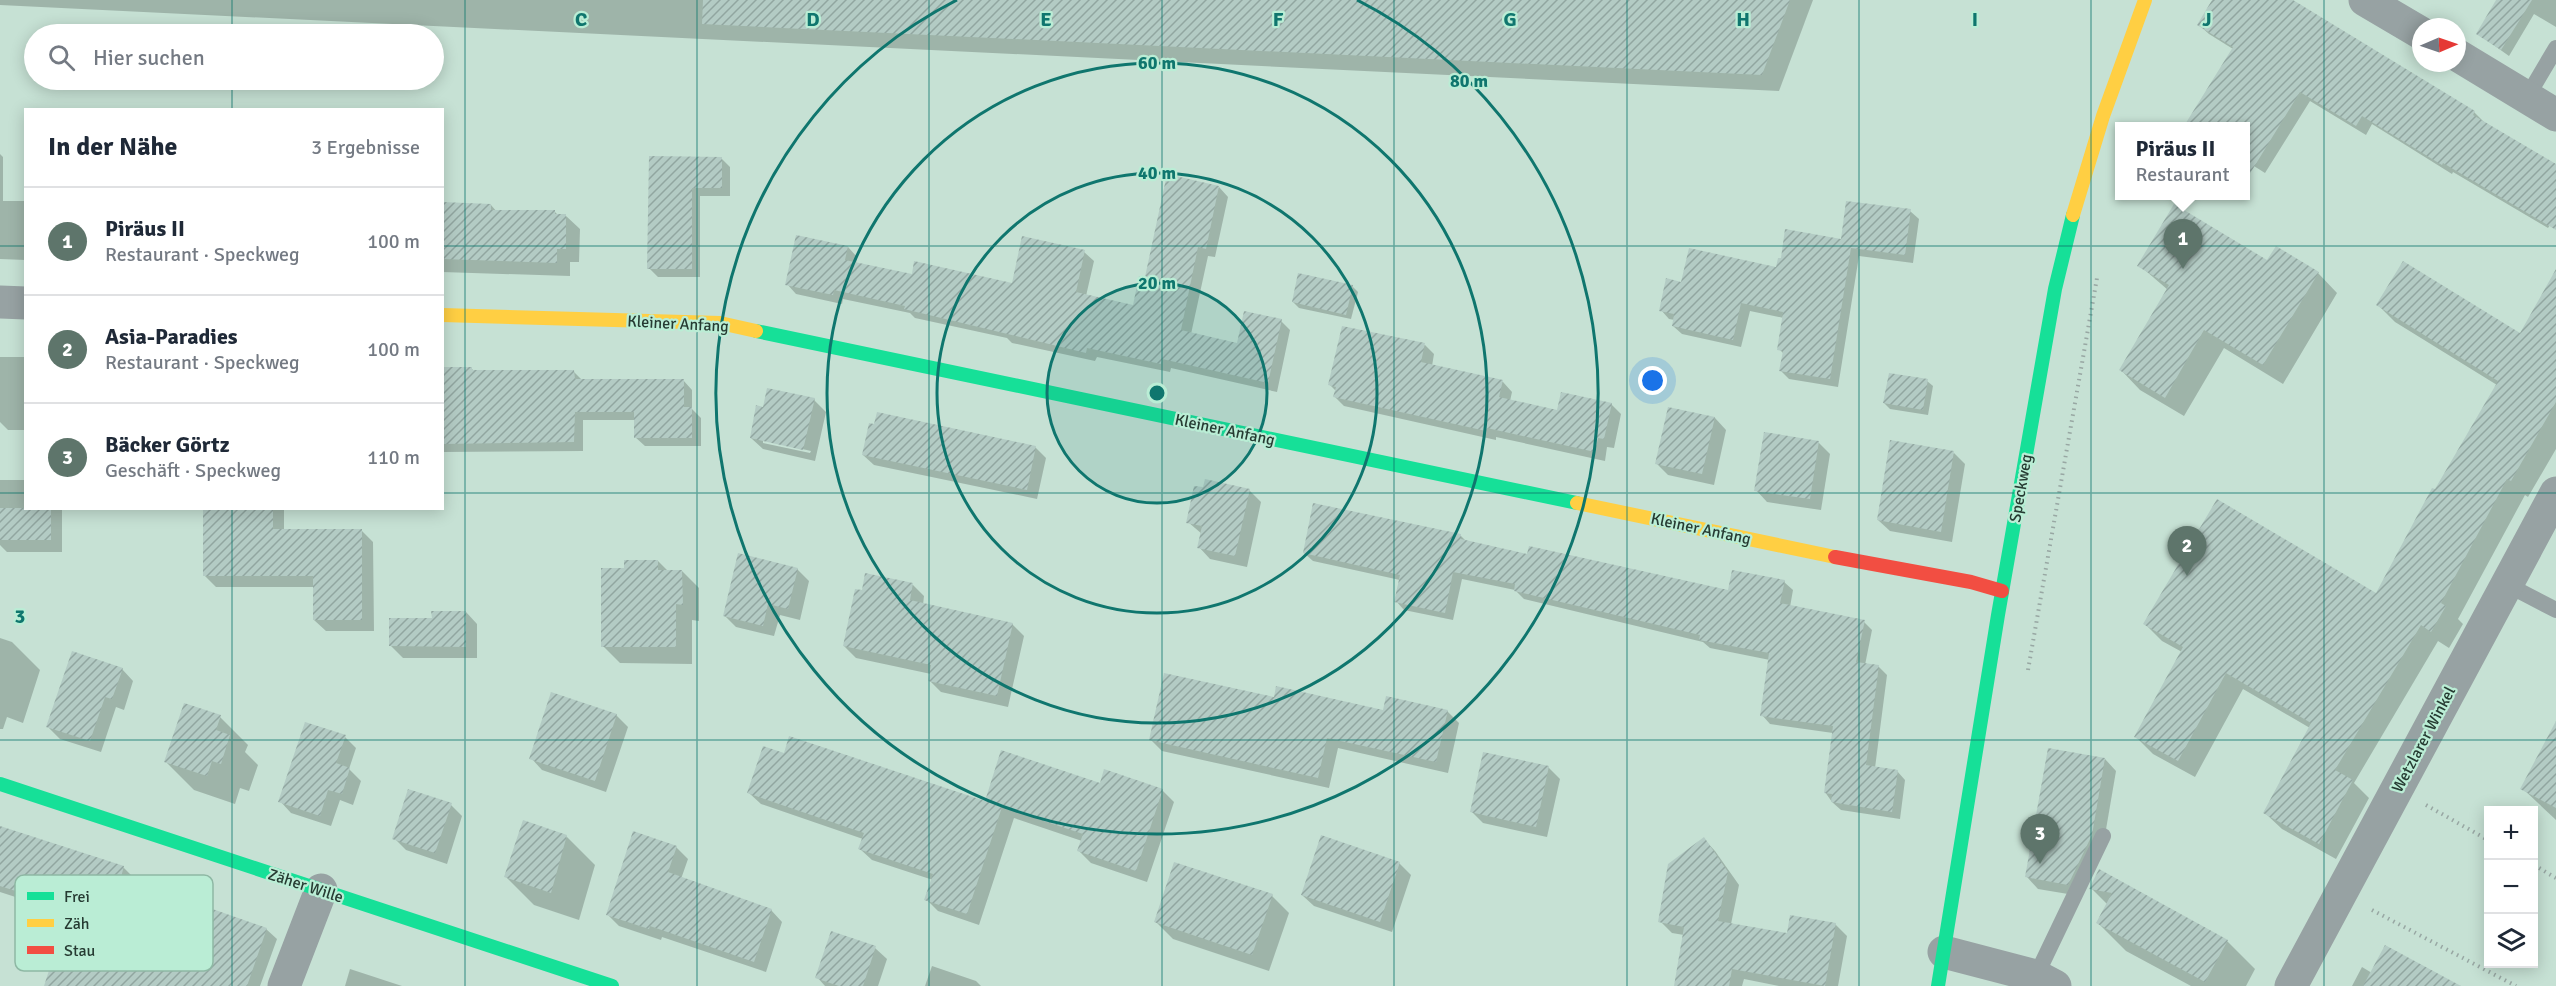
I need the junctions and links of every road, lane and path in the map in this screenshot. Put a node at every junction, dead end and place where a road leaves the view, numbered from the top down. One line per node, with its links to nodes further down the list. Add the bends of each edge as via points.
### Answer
1 (2145, 0): 14 (street, Speckweg, via 2072,217 2055,289)
2 (2365, 0): 3 (street)
3 (2412, 28)
4 (2556, 48): 6 (lane)
5 (2466, 60): 6 (street)
6 (2527, 97): 7 (street)
7 (2556, 114)
8 (2097, 276): 16 (path)
9 (0, 302): 10 (street)
10 (24, 303)
11 (444, 315): 14 (street, Kleiner Anfang, via 720,323)
12 (2556, 493): 13 (street, Wetzlarer Winkel)
13 (2506, 584): 15 (lane); 18 (street, Wetzlarer Winkel)
14 (2002, 591): 25 (street, Speckweg)
15 (2556, 610)
16 (2027, 676)
17 (0, 784): 23 (street, Zäher Wille)
18 (2396, 789): 20 (path); 24 (street, Wetzlarer Winkel)
19 (2103, 836): 26 (lane)
20 (2484, 838)
21 (2538, 867): 22 (path)
22 (2556, 878)
23 (321, 890): 27 (street); 28 (street, Zäher Wille)
24 (2340, 893): 30 (street, Wetzlarer Winkel); 31 (path)
25 (1944, 952): 26 (street); 29 (street, Speckweg)
26 (2045, 981)
27 (284, 986)
28 (612, 986)
29 (1938, 986)
30 (2291, 986)
31 (2516, 986)

